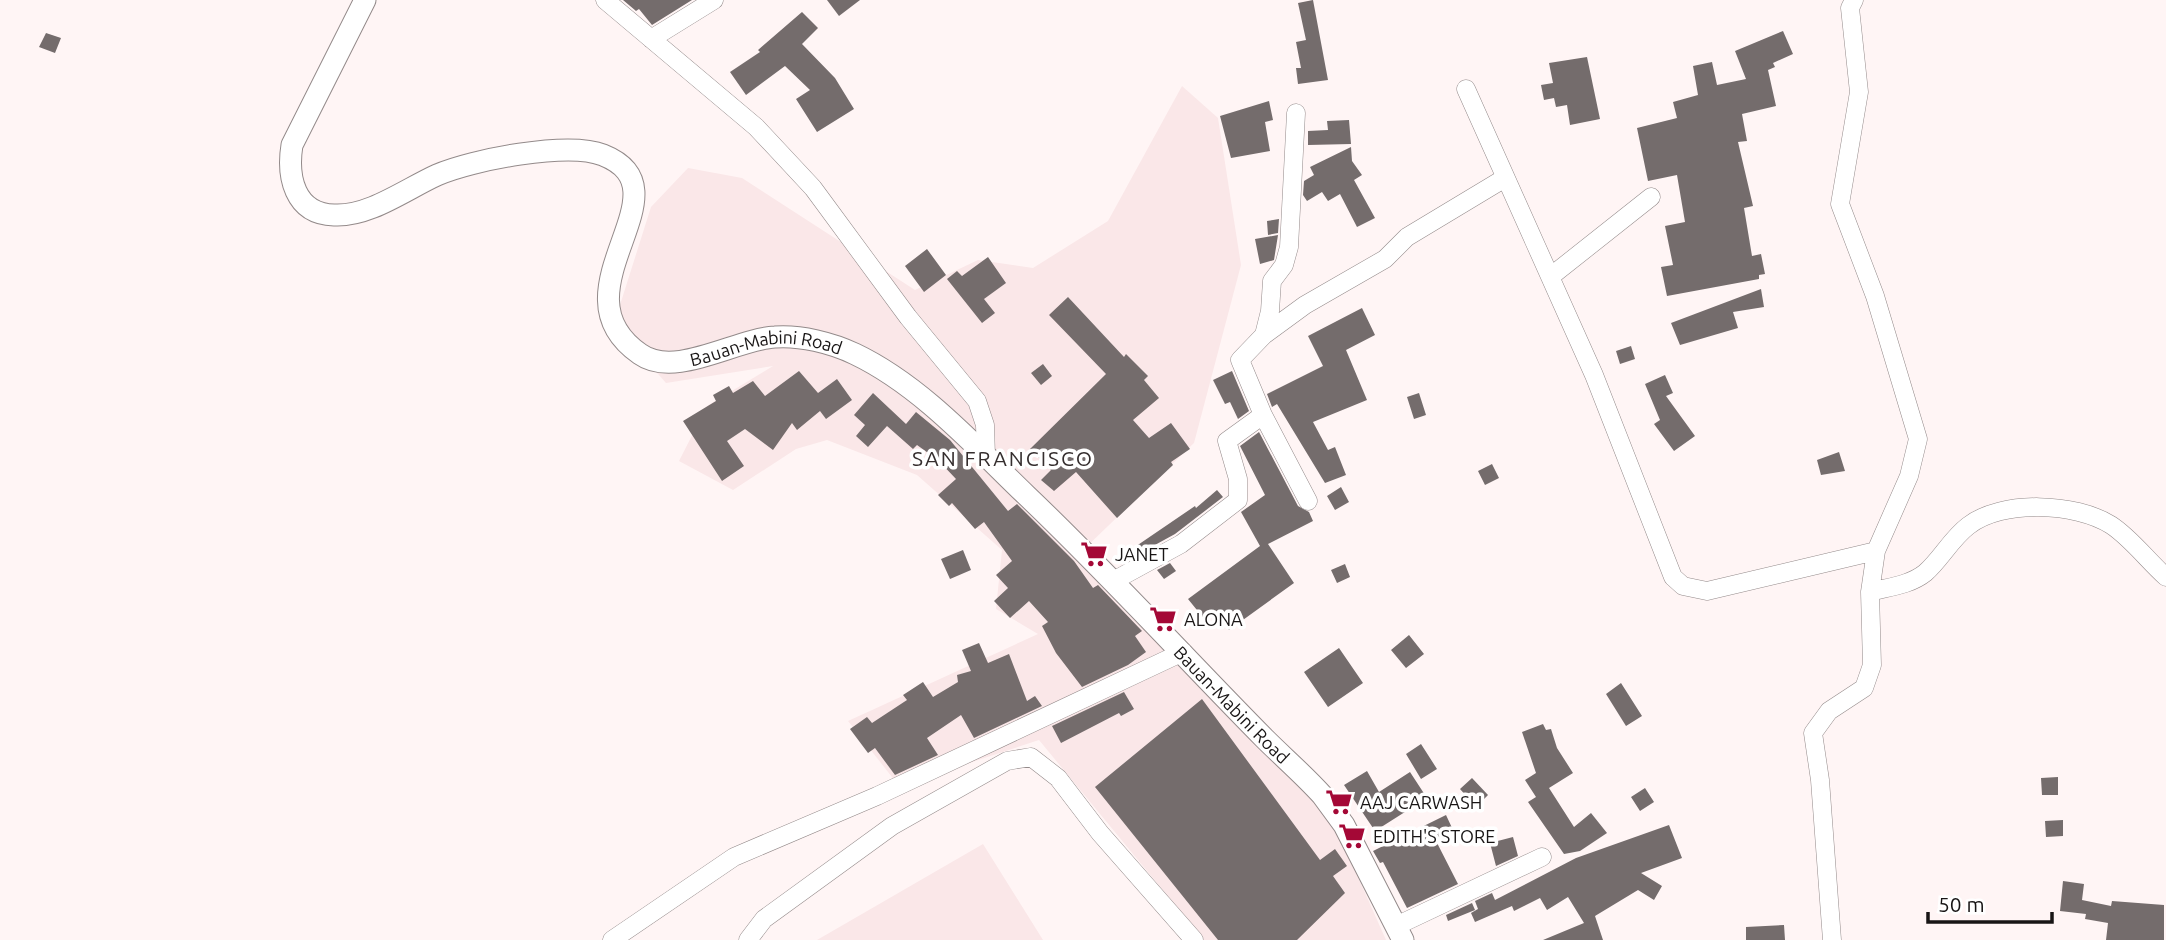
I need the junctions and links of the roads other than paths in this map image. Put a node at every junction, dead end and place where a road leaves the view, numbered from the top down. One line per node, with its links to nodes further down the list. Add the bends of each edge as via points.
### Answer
1 (365, 0): 13 (main road, Bauan-Mabini Road, via 292,145 291,183 314,211 346,215 441,173 486,159 550,151 608,157 628,176 634,191 631,223 613,265 607,303 616,333 627,345 645,358 661,362 684,361 776,337 825,344 855,354 903,385)
2 (605, 0): 5 (street)
3 (715, 0): 5 (street)
4 (1854, 0): 15 (street, via 1850,8 1859,92 1840,204 1875,296 1917,439 1909,476)
5 (651, 39): 13 (street, via 756,127 813,188 976,401 985,425)
6 (1466, 89): 8 (street)
7 (1296, 113): 11 (street, via 1289,247 1284,265 1272,281)
8 (1505, 178): 10 (street); 11 (street, via 1407,237 1385,259 1305,305)
9 (1651, 197): 10 (street)
10 (1550, 277): 15 (street, via 1594,375 1673,577 1683,586 1707,591)
11 (1264, 335): 12 (street, via 1240,359)
12 (1263, 415): 14 (street); 17 (street, via 1227,441 1238,479 1238,500 1181,544)
13 (986, 457): 17 (main road, Bauan-Mabini Road)
14 (1308, 501)
15 (1876, 551): 18 (street)
16 (2166, 577): 18 (street, via 2111,525 2045,507 2016,506 1971,523 1923,575)
17 (1115, 580): 19 (main road, Bauan-Mabini Road)
18 (1870, 592): 25 (street, via 1872,665 1864,688 1829,711 1813,733)
19 (1183, 652): 21 (main road, Bauan-Mabini Road, via 1333,808); 22 (street, via 877,796 734,857)
20 (1542, 857): 21 (street)
21 (1399, 933)
22 (612, 940)
23 (748, 940): 24 (street, via 764,919 892,826 1007,761 1031,757 1058,778)
24 (1194, 940)
25 (1832, 940)

